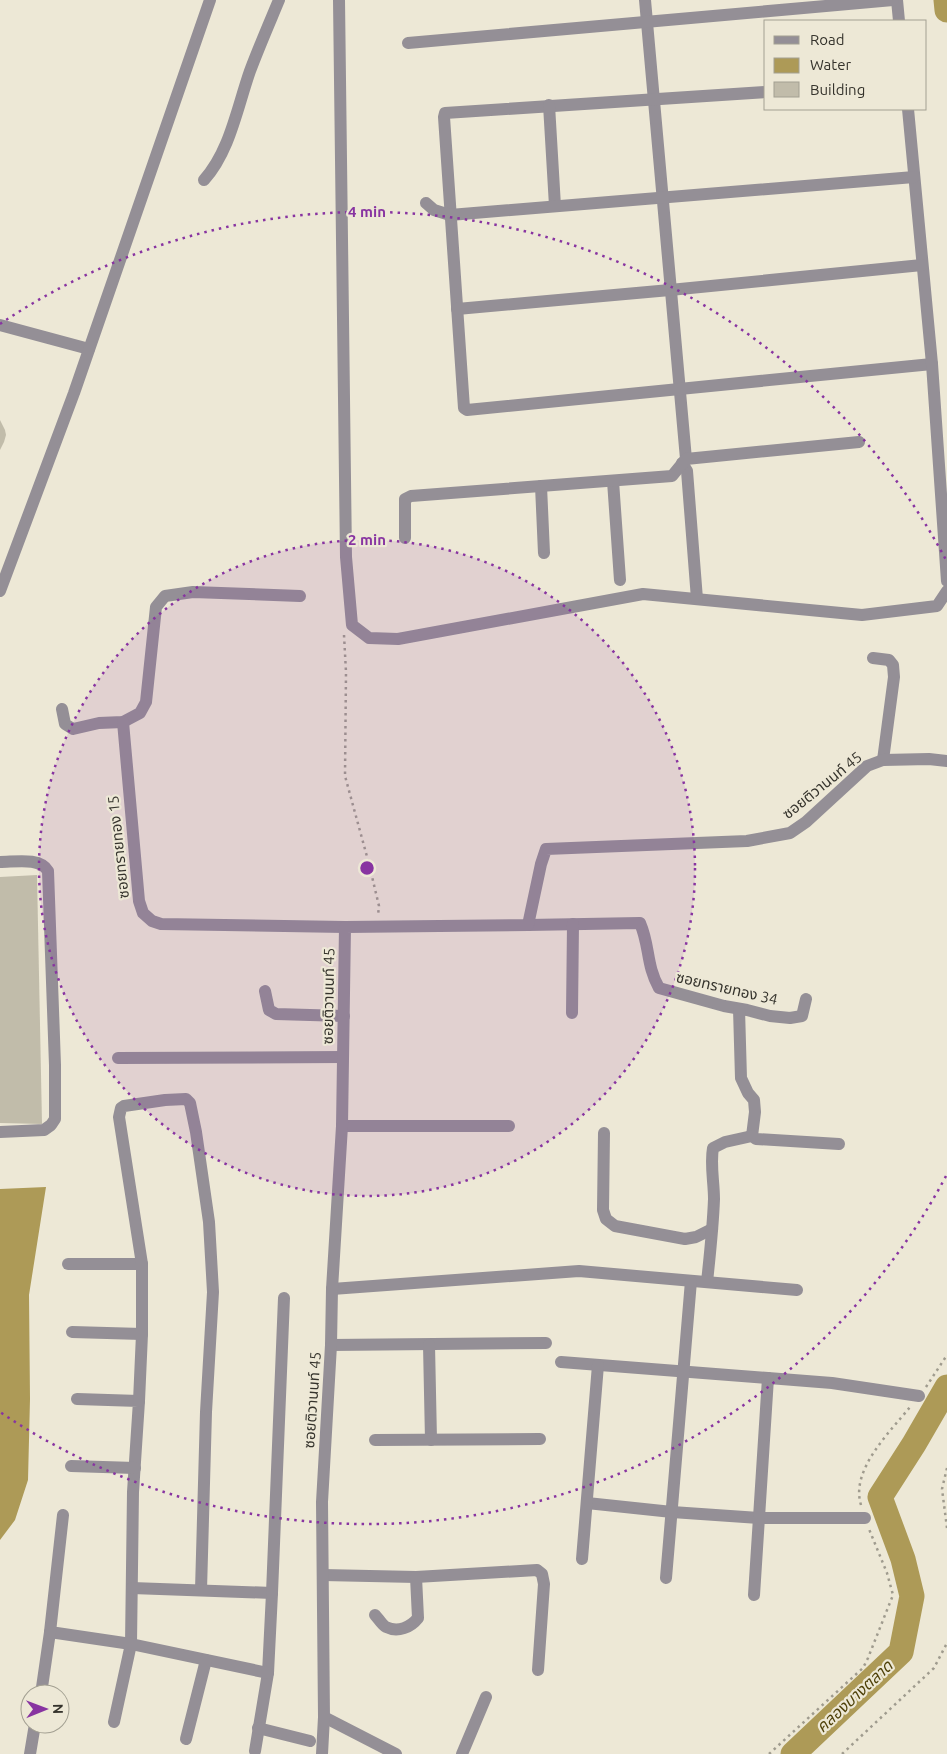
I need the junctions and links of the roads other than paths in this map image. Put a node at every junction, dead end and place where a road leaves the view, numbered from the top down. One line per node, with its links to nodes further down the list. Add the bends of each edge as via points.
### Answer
1 (210, 0): 25 (street)
2 (279, 0): 16 (street, via 222,155)
3 (339, 0): 39 (street, via 346,557 352,625 368,638 398,639 643,594)
4 (645, 0): 9 (street)
5 (893, 0): 7 (street)
6 (897, 0): 8 (street)
7 (761, 6): 9 (street)
8 (899, 20)
9 (647, 22): 10 (street); 12 (street)
10 (408, 43)
11 (764, 92): 12 (street)
12 (654, 99): 13 (street); 17 (street)
13 (549, 105): 19 (street); 20 (street, via 445,113)
14 (908, 110): 15 (street)
15 (914, 177): 17 (street); 21 (street)
16 (204, 180)
17 (662, 197): 19 (street); 22 (street)
18 (426, 203): 20 (street, via 434,210)
19 (555, 206): 20 (street)
20 (450, 214): 23 (street)
21 (922, 265): 22 (street); 26 (street)
22 (670, 290): 23 (street); 27 (street)
23 (457, 309): 27 (street, via 465,410)
24 (0, 325): 25 (street)
25 (90, 349): 36 (street)
26 (932, 364): 27 (street); 35 (street)
27 (679, 389): 29 (street)
28 (859, 442): 29 (street)
29 (684, 461): 30 (street, via 672,476); 39 (street, via 688,471)
30 (613, 481): 31 (street); 34 (street)
31 (541, 486): 32 (street, via 407,497); 33 (street)
32 (405, 538)
33 (544, 554)
34 (620, 580)
35 (947, 581)
36 (0, 591)
37 (947, 591): 39 (street, via 937,606 862,615)
38 (300, 596): 42 (street, via 193,592 164,596 156,608 146,702 140,713)
39 (697, 599)
40 (873, 658): 43 (street, via 889,660 893,665)
41 (62, 709): 42 (street, via 65,724 73,729)
42 (123, 722): 48 (street, ซอยทรายทอง 15, via 137,884 143,914 161,924)
43 (882, 760): 44 (street, ซอยติวานนท์ 45); 47 (street, ซอยติวานนท์ 45, via 868,766 790,833 747,841 546,849)
44 (947, 761)
45 (0, 862): 58 (street, via 39,862 48,871 55,1119 44,1130)
46 (573, 924): 47 (street, ซอยทรายทอง 34); 51 (street, ซอยทรายทอง 34, via 640,923 649,966 659,988); 52 (street)
47 (528, 925): 48 (street, ซอยติวานนท์ 45)
48 (345, 927): 53 (street, ซอยติวานนท์ 45)
49 (265, 991): 53 (street, via 269,1010 276,1014)
50 (806, 999): 51 (street, ซอยทรายทอง 34, via 802,1016 796,1017 770,1016)
51 (738, 1009): 60 (street, via 741,1078 754,1100)
52 (572, 1013)
53 (344, 1016): 54 (street, ซอยติวานนท์ 45)
54 (343, 1057): 55 (street); 56 (street, ซอยติวานนท์ 45)
55 (118, 1058)
56 (342, 1126): 57 (street); 67 (street, ซอยติวานนท์ 45)
57 (509, 1126)
58 (0, 1132)
59 (604, 1133): 62 (street, via 603,1210 606,1219 615,1226 685,1238 696,1238)
60 (752, 1136): 61 (street, via 756,1139); 62 (street, via 713,1148)
61 (839, 1144)
62 (712, 1229): 66 (street)
63 (68, 1264): 64 (street)
64 (142, 1264): 71 (street); 97 (street, via 119,1117 121,1108 186,1099 190,1103 196,1132 209,1222 213,1292)
65 (691, 1281): 66 (street); 67 (street, via 579,1271); 77 (street)
66 (707, 1282): 68 (street)
67 (332, 1289): 73 (street, ซอยติวานนท์ 45)
68 (797, 1290)
69 (284, 1298): 98 (street)
70 (72, 1332): 71 (street)
71 (142, 1334): 81 (street)
72 (546, 1343): 74 (street)
73 (331, 1345): 74 (street); 93 (street, ซอยติวานนท์ 45, via 322,1502)
74 (429, 1345): 84 (street)
75 (561, 1362): 76 (street)
76 (598, 1366): 77 (street); 87 (street)
77 (684, 1371): 78 (street); 88 (street)
78 (768, 1378): 79 (street, via 832,1383); 90 (street)
79 (919, 1396)
80 (77, 1399): 81 (street)
81 (139, 1400): 86 (street)
82 (540, 1438): 84 (street)
83 (376, 1440): 84 (street)
84 (431, 1440)
85 (71, 1466): 86 (street)
86 (135, 1468): 96 (street)
87 (587, 1503): 88 (street); 92 (street)
88 (672, 1512): 90 (street); 95 (street)
89 (63, 1515): 101 (street)
90 (759, 1518): 91 (street); 99 (street)
91 (865, 1518)
92 (582, 1559)
93 (323, 1575): 94 (street); 108 (street, ซอยติวานนท์ 45)
94 (416, 1577): 100 (street, via 418,1618 414,1623 408,1628 386,1627); 104 (street, via 537,1570 542,1574 544,1584)
95 (666, 1578)
96 (132, 1588): 97 (street); 102 (street)
97 (201, 1590): 98 (street)
98 (272, 1593): 105 (street)
99 (754, 1594)
100 (375, 1615)
101 (50, 1632): 102 (street); 106 (street)
102 (131, 1644): 103 (street); 109 (street)
103 (206, 1660): 105 (street); 112 (street)
104 (538, 1670)
105 (268, 1673): 110 (street)
106 (42, 1684)
107 (486, 1697): 118 (street)
108 (324, 1717): 116 (street, ซอยติวานนท์ 45); 117 (street)
109 (114, 1722)
110 (258, 1728): 113 (street); 114 (street)
111 (34, 1734): 115 (street)
112 (186, 1739)
113 (310, 1740)
114 (255, 1752)
115 (30, 1754)
116 (322, 1754)
117 (396, 1754)
118 (462, 1754)

